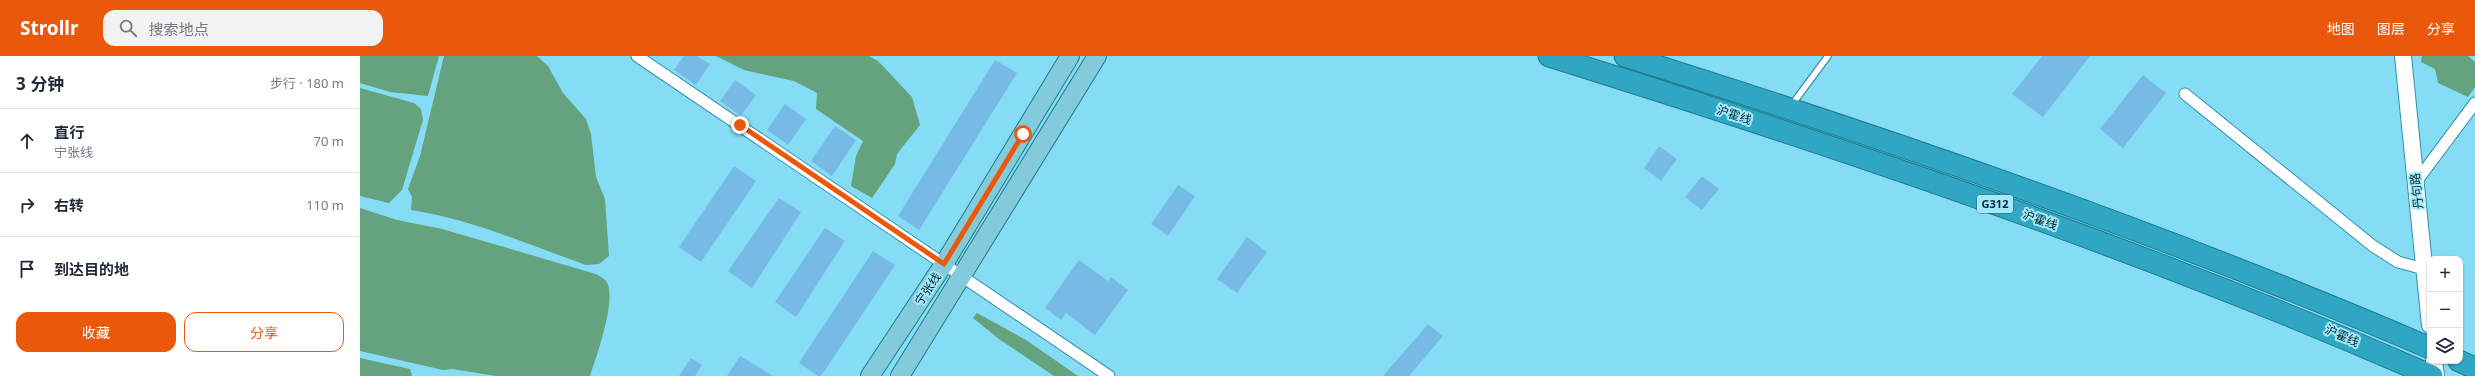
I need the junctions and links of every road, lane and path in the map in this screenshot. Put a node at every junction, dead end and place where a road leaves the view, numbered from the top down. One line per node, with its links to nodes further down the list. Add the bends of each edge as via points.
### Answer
1 (638, 56): 13 (street)
2 (1070, 56): 13 (main road, 宁张线)
3 (1097, 56): 15 (main road, 宁张线)
4 (1549, 56): 11 (highway, 沪霍线 / G312)
5 (1625, 56): 10 (highway, 沪霍线 / G312)
6 (1828, 56): 10 (lane)
7 (2403, 56): 12 (street, 丹句路)
8 (2186, 94): 14 (street, via 2373,246 2398,262)
9 (2475, 103): 12 (street)
10 (1789, 109): 11 (highway); 17 (highway, 沪霍线 / G312, via 2039,195 2317,300)
11 (1782, 131): 24 (highway, 沪霍线 / G312, via 2052,225 2311,323)
12 (2416, 182): 14 (street, 丹句路)
13 (944, 264): 15 (street); 21 (main road, 宁张线)
14 (2424, 269): 16 (street, 丹句路)
15 (961, 276): 22 (main road, 宁张线); 23 (street)
16 (2427, 297)
17 (2427, 347)
18 (2463, 363): 20 (highway)
19 (2434, 364): 25 (street)
20 (2475, 368)
21 (870, 376)
22 (900, 376)
23 (1109, 376)
24 (2432, 376)
25 (2436, 376)

